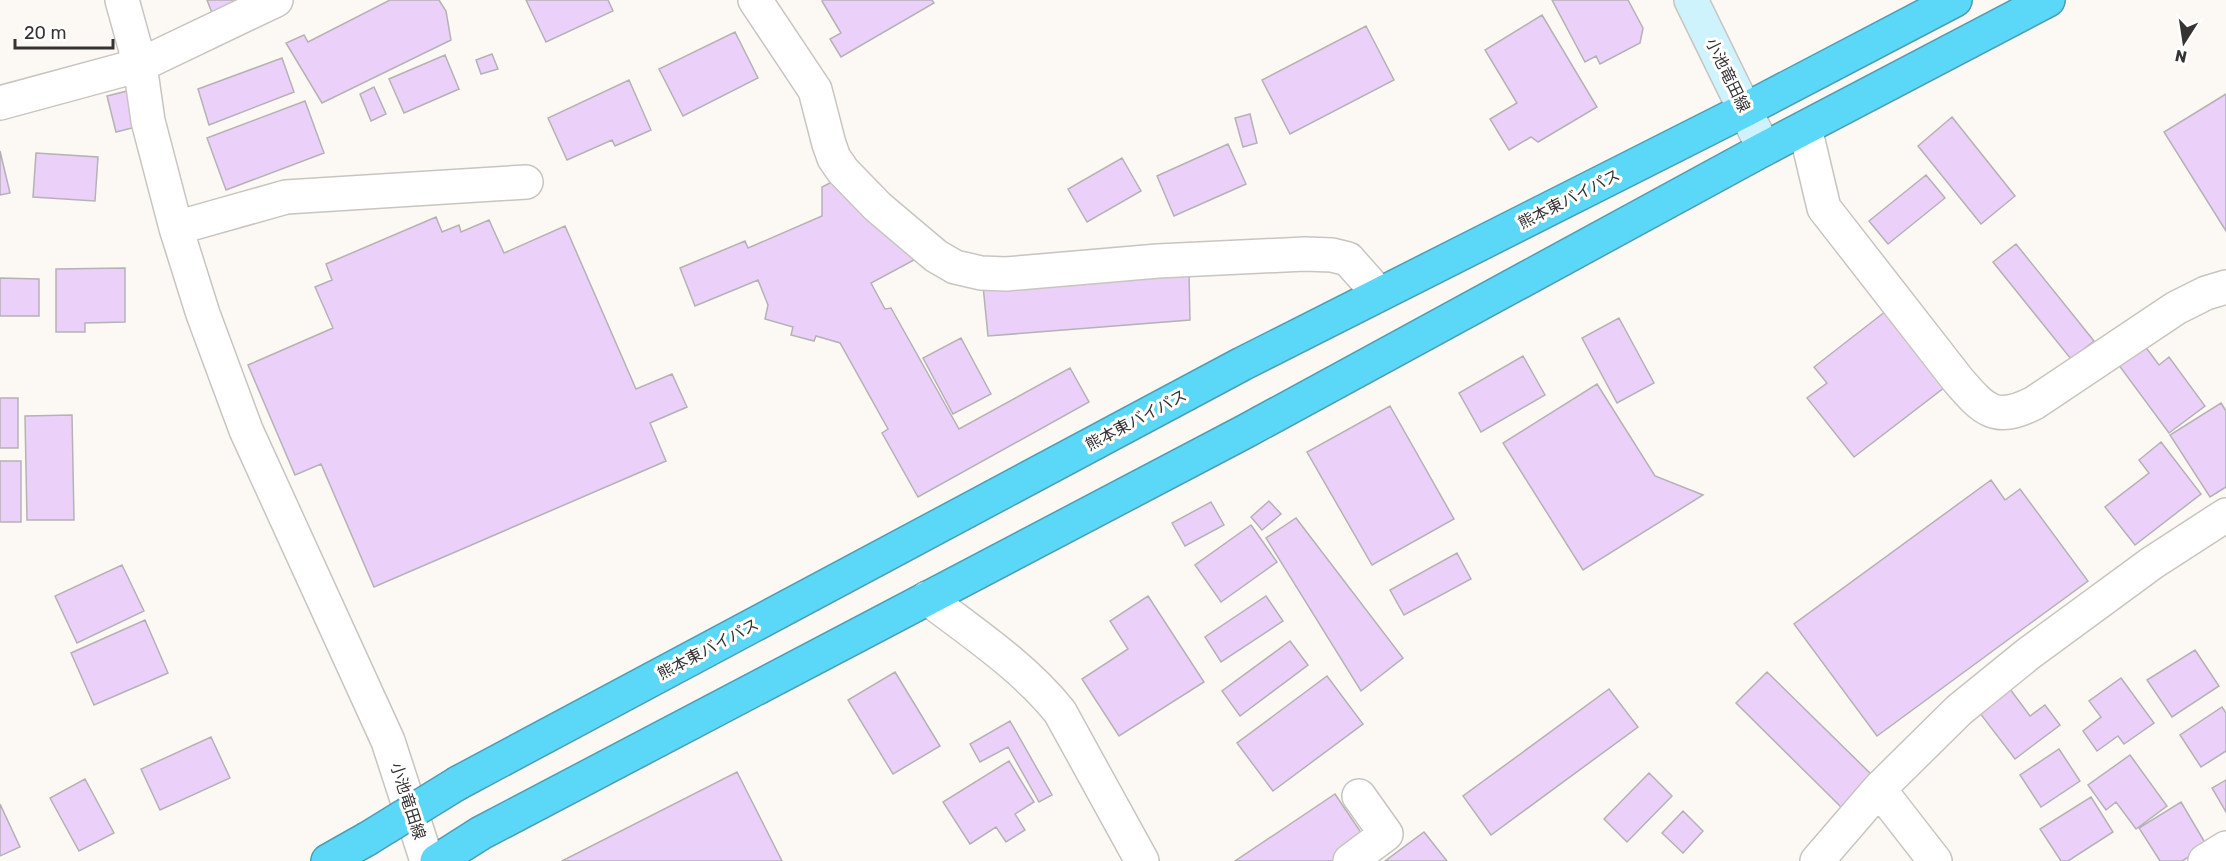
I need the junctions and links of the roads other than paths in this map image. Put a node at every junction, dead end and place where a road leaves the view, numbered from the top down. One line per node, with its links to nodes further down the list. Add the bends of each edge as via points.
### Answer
1 (122, 0): 7 (street, 小池竜田線)
2 (276, 0): 7 (street)
3 (755, 0): 15 (street, via 815,90 829,144 843,171 878,207 936,256 956,267 1006,274 1158,261 1332,255 1348,259)
4 (1691, 0): 9 (main road, 小池竜田線)
5 (1955, 0): 9 (highway, 熊本東バイパス)
6 (2048, 0): 10 (highway)
7 (140, 65): 8 (street); 13 (street, 小池竜田線, via 148,121)
8 (0, 103)
9 (1745, 110): 11 (main road, 小池竜田線); 15 (highway, 熊本東バイパス)
10 (1805, 128): 11 (highway); 14 (street, via 1824,208 1958,380 1989,410 2017,412 2176,308)
11 (1764, 149): 17 (highway, via 1246,431)
12 (526, 182): 13 (street, via 286,197)
13 (176, 228): 22 (street, 小池竜田線, via 246,430 388,741)
14 (2226, 287)
15 (1379, 294): 21 (highway, 熊本東バイパス, bridge, via 458,783)
16 (2226, 515): 18 (street, via 2152,563 2028,654 1959,710)
17 (927, 598): 23 (highway, via 481,833); 24 (street, via 1047,695)
18 (1879, 789): 26 (street); 27 (street)
19 (1359, 796): 25 (street, via 1386,834)
20 (2226, 848): 28 (street)
21 (328, 861)
22 (427, 861)
23 (437, 861)
24 (1142, 861)
25 (1350, 861)
26 (1817, 861)
27 (1935, 861)
28 (2205, 861)

